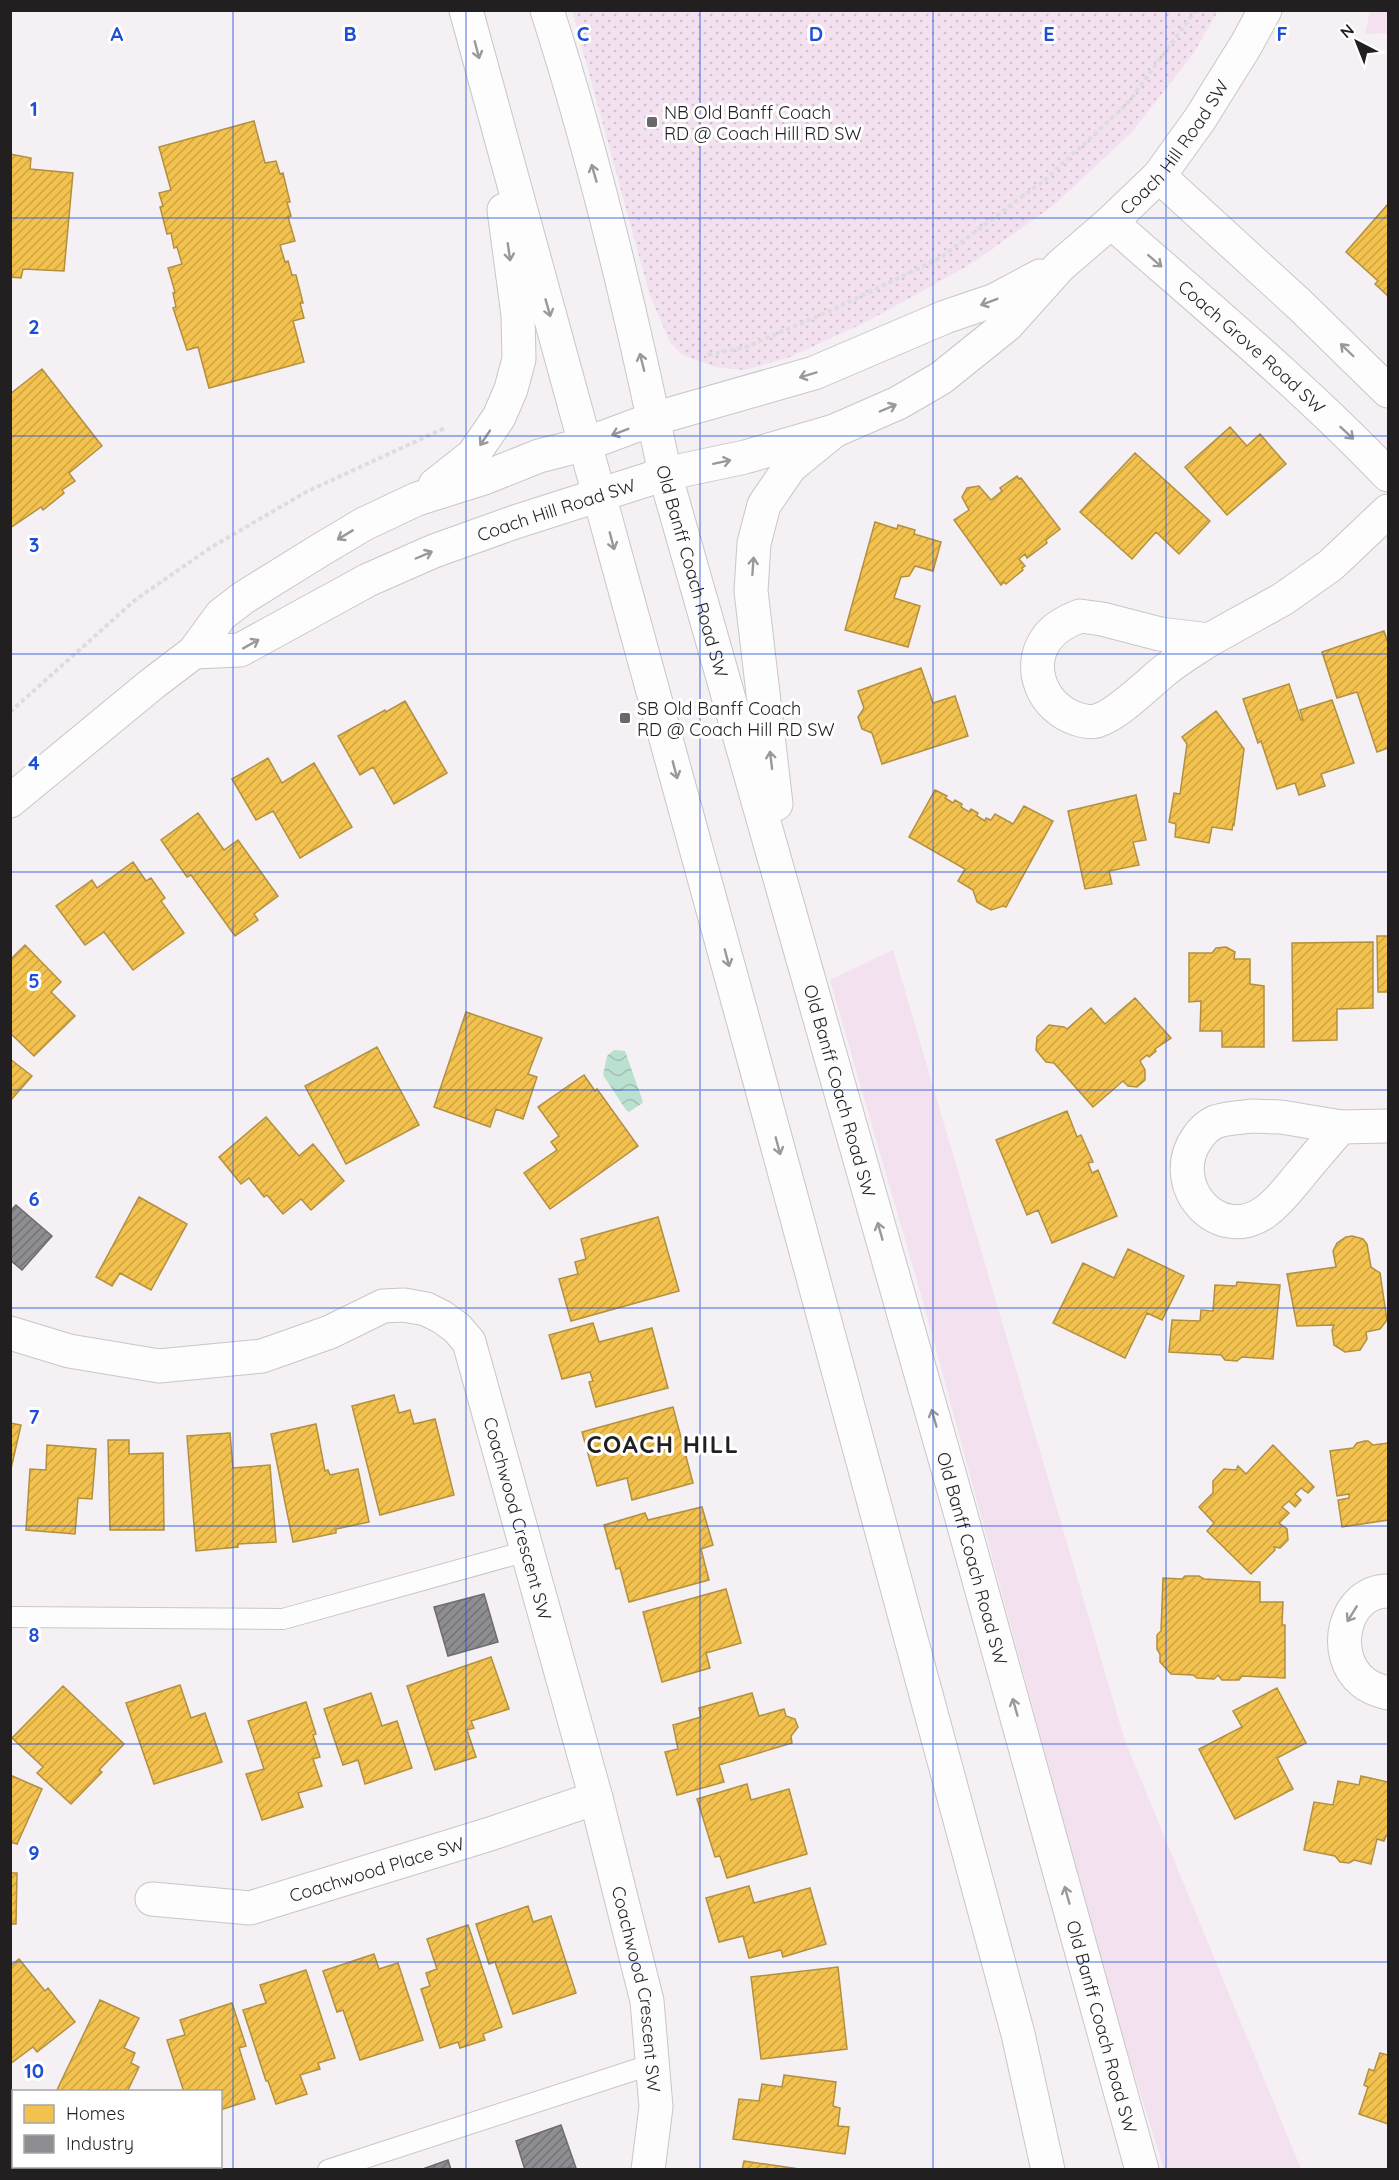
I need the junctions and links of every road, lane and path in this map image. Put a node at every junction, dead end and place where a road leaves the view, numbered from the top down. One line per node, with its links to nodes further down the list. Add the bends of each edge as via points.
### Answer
1 (466, 10): 5 (street, one-way to 5)
2 (547, 10): 11 (street, Old Banff Coach Road SW, one-way to 2, via 597,184)
3 (1196, 10): 9 (path, via 1127,104 1046,179 940,258 746,347)
4 (1265, 10): 6 (street, Coach Hill Road SW, via 1200,119)
5 (488, 89): 14 (street, one-way to 14); 18 (street, one-way to 18, via 518,315 519,359 499,417 473,455)
6 (1159, 176): 7 (street, Coach Hill Road SW); 10 (street, one-way to 6)
7 (1111, 222): 8 (street, Coach Hill Road SW); 16 (street, Coach Grove Road SW, one-way to 16, via 1260,353)
8 (1060, 266): 11 (street, Coach Hill Road SW, one-way to 11, via 995,300 814,373); 13 (street, Coach Hill Road SW, one-way to 8, via 898,403 941,378 1007,325)
9 (708, 355)
10 (1389, 391)
11 (654, 419): 14 (street, Coach Hill Road SW, one-way to 14); 15 (street, Old Banff Coach Road SW)
12 (452, 422): 22 (path, via 306,492 210,548 135,600)
13 (834, 431): 15 (street, Coach Hill Road SW, one-way to 13, via 745,457); 24 (street, one-way to 13, via 751,591 754,543 764,505 790,467)
14 (586, 444): 17 (street); 18 (street, Coach Hill Road SW, via 539,456)
15 (665, 474): 17 (street, Coach Hill Road SW); 24 (street, Old Banff Coach Road SW)
16 (1389, 475)
17 (600, 496): 21 (street, Coach Hill Road SW, one-way to 17, via 240,650 368,580 434,551); 34 (street, one-way to 34)
18 (417, 500): 21 (street, Coach Hill Road SW, one-way to 21, via 364,524 243,598 221,615)
19 (1389, 511): 20 (street, via 1331,565 1282,599)
20 (1209, 640): 20 (street, via 1160,634 1080,616 1067,621 1046,639 1040,651 1039,680 1045,695 1061,712 1083,721 1099,721)
21 (194, 652): 23 (street, Coach Hill Road SW)
22 (10, 712)
23 (15, 789)
24 (788, 902): 40 (street, Old Banff Coach Road SW, one-way to 24)
25 (1389, 1126): 26 (street)
26 (1341, 1127)
27 (10, 1333): 28 (street, Coachwood Crescent SW, via 69,1351 159,1366 262,1356 330,1332 383,1306 426,1309 457,1328 469,1342)
28 (526, 1551): 30 (lane, via 283,1619); 32 (street, Coachwood Crescent SW)
29 (1389, 1591): 31 (street, one-way to 31, via 1379,1591 1353,1610 1343,1642 1346,1658 1358,1677)
30 (10, 1617)
31 (1389, 1693)
32 (596, 1798): 33 (street, Coachwood Place SW, via 250,1908); 35 (street, Coachwood Crescent SW, via 647,2001)
33 (152, 1899)
34 (1018, 2034): 38 (street); 39 (street)
35 (653, 2064): 36 (lane); 37 (street, Coachwood Crescent SW, via 656,2107)
36 (328, 2169)
37 (648, 2169)
38 (1048, 2169)
39 (1068, 2169)
40 (1142, 2169)

